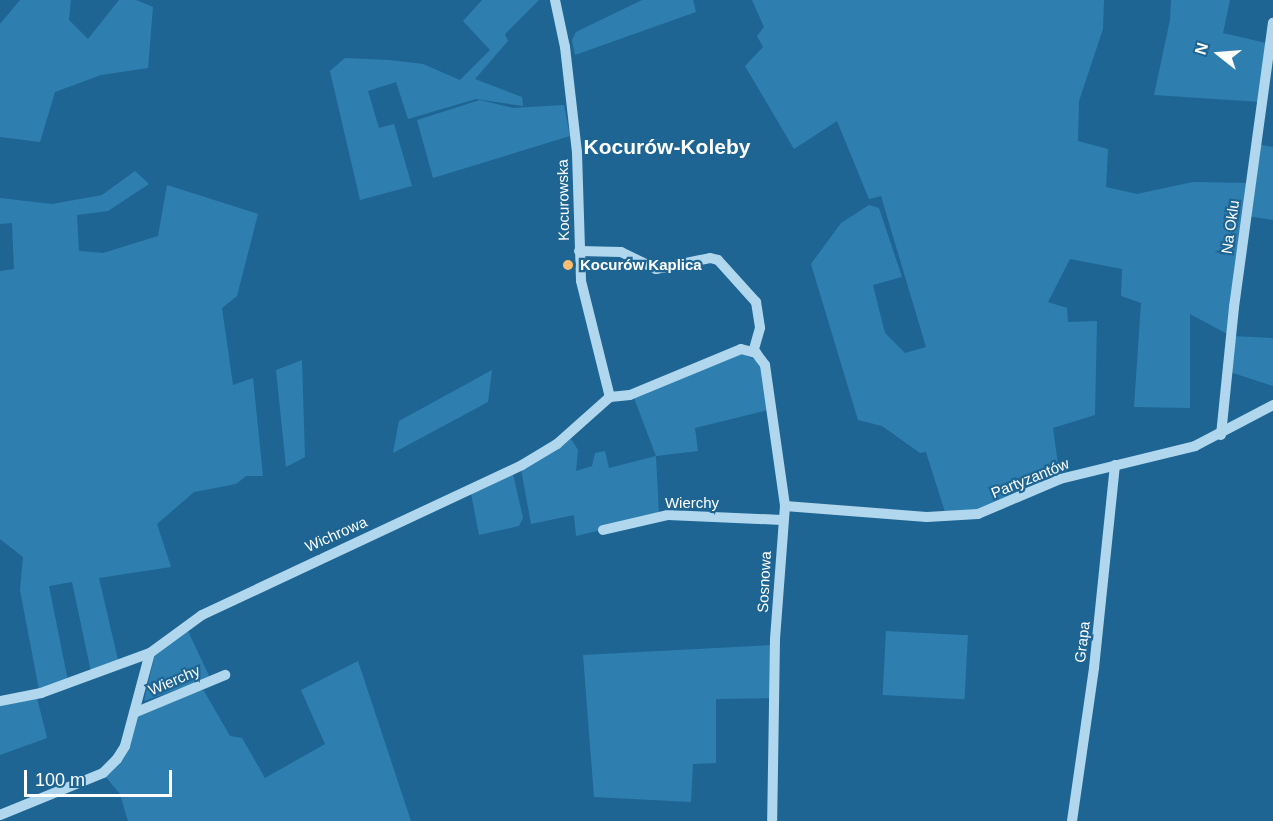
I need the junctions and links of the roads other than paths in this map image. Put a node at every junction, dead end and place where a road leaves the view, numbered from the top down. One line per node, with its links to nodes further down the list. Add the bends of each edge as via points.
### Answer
1 (555, 0): 3 (street, Kocurowska, via 578,153)
2 (1273, 23): 7 (street, Na Oklu, via 1234,308)
3 (579, 251): 4 (street, via 621,252 656,269 710,258 718,260 756,302 760,328); 5 (street, Kocurowska, via 581,281)
4 (753, 352): 5 (street, via 738,349 630,395); 9 (street, Sosnowa, via 762,359 767,372)
5 (610, 397): 12 (street, Wichrowa, via 557,444 522,465 239,594)
6 (1273, 405): 7 (street, Partyzantów)
7 (1221, 435): 8 (street, Partyzantów, via 1195,446)
8 (1115, 465): 9 (street, Partyzantów, via 1060,479 967,516 882,515); 18 (street, Grapa, via 1094,668)
9 (785, 506): 10 (street, Sosnowa)
10 (782, 520): 11 (street, Wierchy, via 668,515); 17 (street, Sosnowa, via 775,640)
11 (603, 530)
12 (150, 653): 14 (street, Wichrowa, via 41,693); 15 (street)
13 (225, 675): 15 (street, Wierchy)
14 (0, 701)
15 (134, 713): 16 (street, via 125,746 103,773)
16 (0, 815)
17 (772, 821)
18 (1072, 821)

